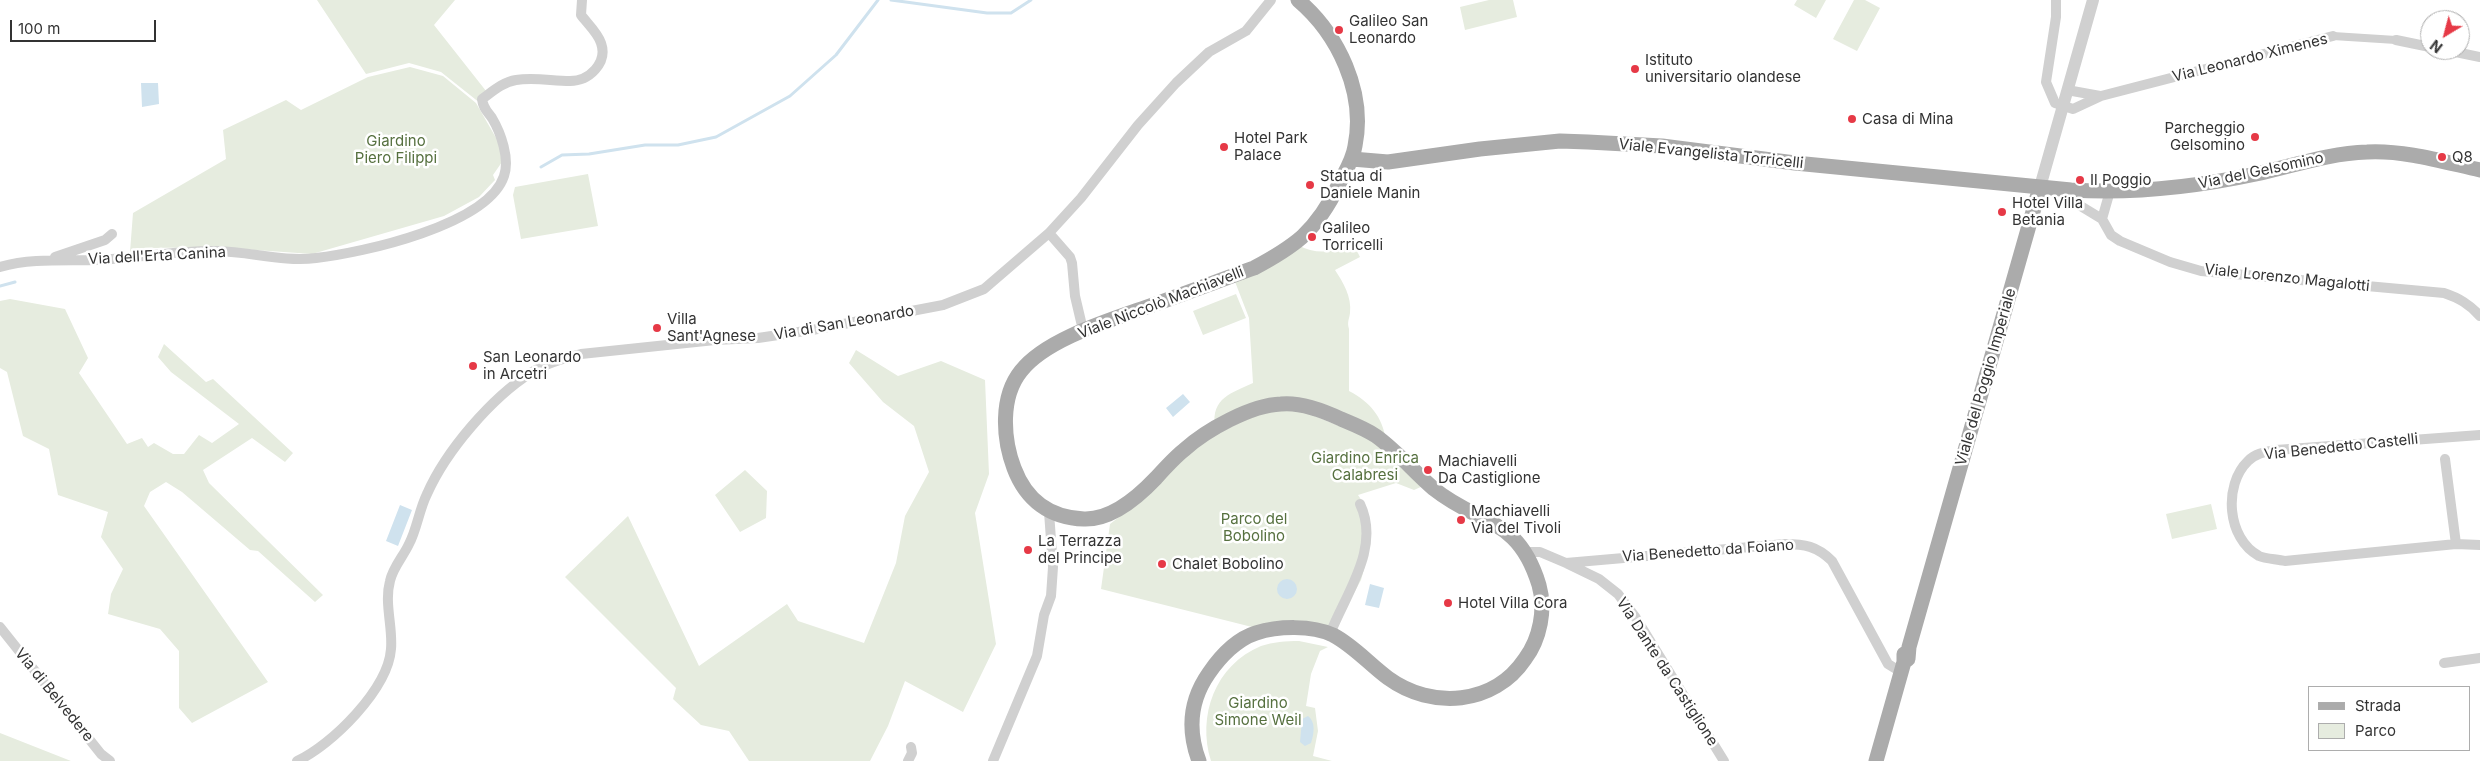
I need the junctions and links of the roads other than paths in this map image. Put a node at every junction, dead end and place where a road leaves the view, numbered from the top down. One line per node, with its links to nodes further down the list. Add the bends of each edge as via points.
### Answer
1 (582, 0): 20 (street, Via dell'Erta Canina, via 581,15 601,43 603,53 596,70 571,81 515,80 500,85 482,99 482,106 504,146 505,175 480,206 463,217 362,250 308,258 218,251)
2 (1271, 0): 18 (street, Via di San Leonardo, via 1246,31 1209,52 1176,82)
3 (1298, 0): 12 (main road, Viale Niccolò Machiavelli, via 1322,23 1343,58 1356,106 1357,133)
4 (2056, 0): 11 (street, via 2046,82 2055,103)
5 (2093, 0): 9 (street, Viale del Poggio Imperiale)
6 (2332, 36): 7 (street, Via Leonardo Ximenes); 10 (street, Via Leonardo Ximenes)
7 (2396, 40): 8 (street, Via Leonardo Ximenes)
8 (2420, 45)
9 (2067, 90): 10 (street, Via Leonardo Ximenes); 11 (street, Viale del Poggio Imperiale)
10 (2101, 96): 11 (street, Via Leonardo Ximenes, via 2073,109)
11 (2063, 106): 14 (street, Viale del Poggio Imperiale)
12 (1352, 159): 14 (main road, Viale Evangelista Torricelli, via 1381,162 1560,141 1588,142 1662,146 1795,163); 23 (main road, Viale Niccolò Machiavelli, via 1329,204 1305,233 1278,255 1254,268)
13 (2480, 170): 16 (main road, Via del Gelsomino, via 2403,154 2368,152 2341,154 2213,182 2164,189)
14 (2040, 187): 15 (main road, Via del Gelsomino); 36 (main road, Viale del Poggio Imperiale, via 1909,647 1905,650)
15 (2058, 188): 16 (main road, Via del Gelsomino); 17 (street, Viale Lorenzo Magalotti)
16 (2110, 191): 17 (street)
17 (2102, 219): 22 (street, Viale Lorenzo Magalotti, via 2111,235 2120,241 2201,271 2444,293 2460,298)
18 (1049, 233): 23 (street, via 1072,263); 39 (street, Via di San Leonardo, via 984,289 943,305 758,338 581,354 533,372 512,387 472,427 442,466 426,496 409,544 389,583 392,648 387,668 374,691 336,734)
19 (112, 234): 20 (street, Via dell'Erta Canina, via 105,240)
20 (43, 261): 21 (street, Via dell'Erta Canina)
21 (0, 267)
22 (2480, 316)
23 (1083, 330): 27 (main road, Viale Niccolò Machiavelli, via 1033,357 1020,371 1009,391 1006,422 1012,463 1021,486)
24 (2480, 435): 28 (street, Via Benedetto Castelli, via 2276,450 2258,454 2236,476 2231,506 2236,530 2245,545 2260,556 2286,561)
25 (2445, 459): 28 (street)
26 (1360, 504): 33 (street, via 1367,524 1365,552)
27 (1049, 512): 30 (main road, via 1087,519 1110,513 1146,489 1183,450 1206,433 1258,408 1282,403 1331,414 1376,436 1436,491 1503,528); 41 (street, via 1051,596 1036,656)
28 (2456, 544): 29 (street, Via Benedetto Castelli)
29 (2480, 545)
30 (1525, 552): 31 (street, Via Dante da Castiglione, via 1540,552); 33 (main road, via 1540,589 1542,614 1538,634 1513,675 1494,689 1468,698 1440,699 1413,693)
31 (1566, 563): 36 (street, Via Benedetto da Foiano, via 1785,544 1809,545 1832,560 1888,664); 43 (street, Via Dante da Castiglione, via 1606,584 1624,602)
32 (0, 627): 38 (street, Via di Belvedere, via 101,754)
33 (1330, 634): 42 (main road, via 1302,628 1254,633 1216,663 1197,692 1192,711 1192,732)
34 (2480, 658): 35 (street)
35 (2444, 663)
36 (1903, 667): 44 (main road, Viale del Poggio Imperiale)
37 (911, 747): 40 (street)
38 (110, 761)
39 (297, 761)
40 (908, 761)
41 (992, 761)
42 (1199, 761)
43 (1724, 761)
44 (1876, 761)

